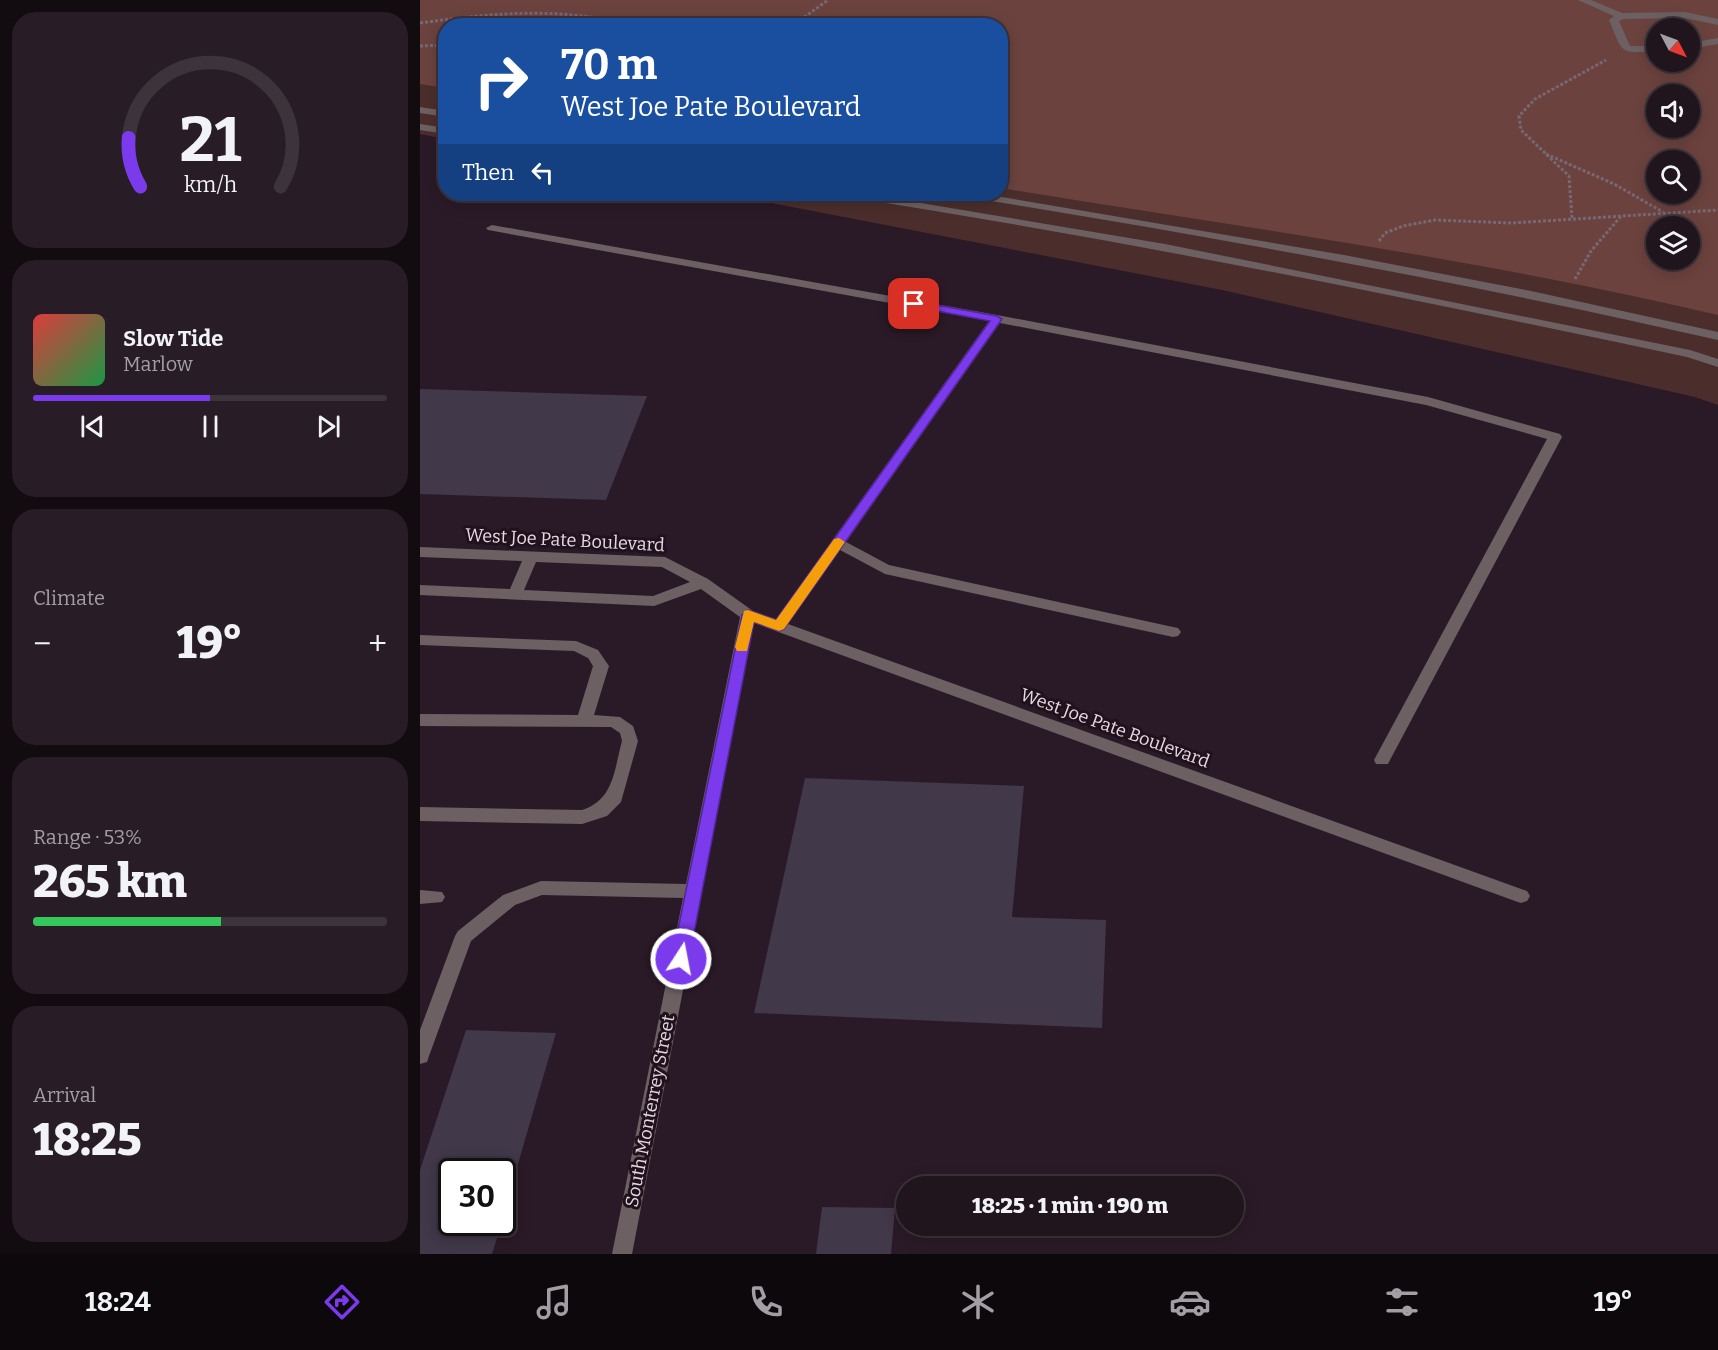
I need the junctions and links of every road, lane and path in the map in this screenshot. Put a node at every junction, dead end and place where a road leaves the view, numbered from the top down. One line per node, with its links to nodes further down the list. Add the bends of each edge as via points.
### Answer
1 (828, 0): 6 (path)
2 (1583, 0): 3 (street)
3 (1621, 16): 8 (street, via 1685,15); 14 (street, via 1614,20)
4 (469, 18): 5 (path, via 548,10)
5 (609, 18)
6 (803, 18)
7 (438, 21): 9 (path)
8 (1718, 22)
9 (420, 23)
10 (1718, 41): 11 (street)
11 (1700, 44)
12 (438, 45): 13 (path)
13 (420, 46)
14 (1626, 49): 15 (street); 20 (path, via 1536,99 1520,116 1521,130)
15 (1646, 49)
16 (420, 110): 17 (street)
17 (438, 113)
18 (420, 127): 19 (street)
19 (438, 130)
20 (1544, 153): 24 (path, via 1614,184); 26 (path, via 1569,176)
21 (895, 201): 32 (street, via 1001,217 1412,295)
22 (1008, 201): 28 (street)
23 (1718, 210): 24 (path)
24 (1664, 212): 25 (path)
25 (1622, 214): 26 (path); 29 (path, via 1591,251)
26 (1572, 218): 28 (path, via 1512,223 1435,220 1403,226 1385,233)
27 (492, 228): 30 (street)
28 (1365, 262): 29 (street)
29 (1564, 300): 31 (street)
30 (997, 319): 33 (street); 45 (street, via 1428,401 1555,437)
31 (1718, 336)
32 (1718, 363)
33 (838, 543): 40 (street); 41 (street, via 885,569)
34 (420, 552): 35 (street, West Joe Pate Boulevard)
35 (531, 556): 36 (street, West Joe Pate Boulevard, via 665,562); 38 (street)
36 (703, 583): 38 (street, via 654,600); 39 (street, West Joe Pate Boulevard)
37 (420, 590): 38 (street)
38 (515, 594)
39 (748, 615): 40 (street, West Joe Pate Boulevard); 47 (street, South Monterrey Street)
40 (779, 626): 48 (street, West Joe Pate Boulevard)
41 (1173, 632)
42 (420, 640): 44 (street, via 576,646 592,654 601,666)
43 (420, 720): 44 (street)
44 (584, 721): 46 (street, via 614,721 627,730 630,741 615,797 602,811 582,817)
45 (1382, 760)
46 (420, 814)
47 (694, 891): 49 (street, via 541,888 509,900 464,936); 50 (street, South Monterrey Street)
48 (1521, 896)
49 (420, 1056)
50 (622, 1254)

